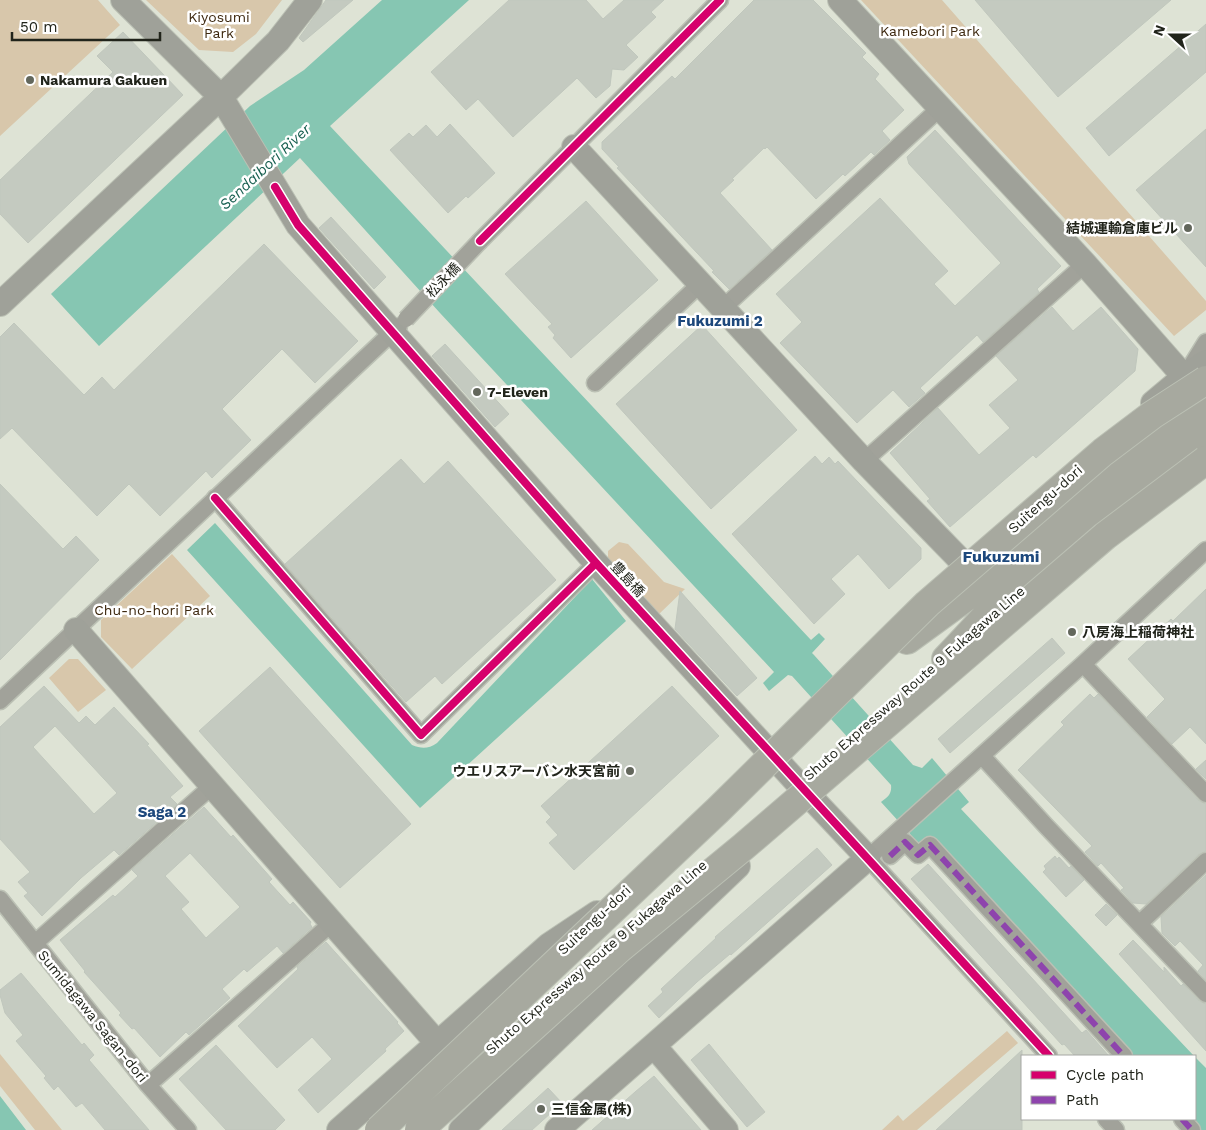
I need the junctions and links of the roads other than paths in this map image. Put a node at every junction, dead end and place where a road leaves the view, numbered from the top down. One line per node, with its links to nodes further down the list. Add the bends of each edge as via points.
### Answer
1 (124, 0): 5 (street, 豊島橋)
2 (310, 0): 5 (street, via 278,41)
3 (720, 0): 7 (street, 松永橋)
4 (840, 0): 6 (street)
5 (221, 97): 10 (street); 12 (street, 豊島橋, via 298,225)
6 (941, 107): 8 (street); 11 (street)
7 (574, 147): 9 (street); 12 (street, 松永橋, bridge)
8 (1085, 264): 15 (street); 21 (street)
9 (700, 284): 11 (street); 16 (street)
10 (0, 304)
11 (723, 308): 21 (street)
12 (399, 325): 23 (street, 松永橋); 25 (street, 豊島橋)
13 (1206, 342): 15 (street)
14 (1206, 362): 15 (street, Suitengu-dori)
15 (1195, 378): 17 (street); 27 (street, Suitengu-dori, via 1157,399); 58 (highway, Shuto Expressway Route 9 Fukagawa Line, bridge, via 1103,452 927,604 718,810)
16 (595, 383)
17 (1206, 401)
18 (1206, 412): 26 (highway, via 1160,442 1080,504)
19 (1206, 436): 26 (highway, via 1172,457)
20 (1206, 460): 41 (highway, Shuto Expressway Route 9 Fukagawa Line, bridge, via 1104,536)
21 (864, 461): 27 (street)
22 (1206, 469): 31 (street, via 1156,500 1050,587)
23 (215, 498): 25 (street, via 421,735); 28 (street, 松永橋)
24 (1206, 550): 30 (street)
25 (596, 563): 34 (street, 豊島橋)
26 (1027, 563): 29 (highway); 31 (highway)
27 (968, 568): 29 (street, Suitengu-dori)
28 (76, 630): 32 (street, 松永橋); 35 (street)
29 (907, 640): 34 (street, Suitengu-dori)
30 (1083, 664): 33 (street); 37 (street)
31 (936, 669): 36 (street)
32 (0, 701)
33 (982, 756): 39 (street, via 901,828); 45 (street)
34 (776, 759): 36 (street, 豊島橋); 43 (street, Suitengu-dori)
35 (212, 786): 44 (street); 46 (street)
36 (802, 788): 38 (street); 39 (street, 豊島橋)
37 (1206, 794)
38 (772, 815): 41 (street, bridge); 61 (street, via 756,848)
39 (879, 857): 49 (street); 50 (street); 51 (street, via 905,842 918,855 930,845)
40 (1206, 861): 45 (street)
41 (692, 889): 59 (highway, Shuto Expressway Route 9 Fukagawa Line, bridge, via 619,949); 60 (street, bridge)
42 (0, 900): 46 (street, Sumidagawa Sagan-dori)
43 (613, 902): 48 (street, via 549,945); 57 (street, Suitengu-dori)
44 (333, 922): 48 (street); 52 (street)
45 (1140, 923): 47 (street)
46 (35, 943): 52 (street, Sumidagawa Sagan-dori)
47 (1206, 994)
48 (438, 1043): 56 (street)
49 (654, 1046): 62 (street); 63 (street)
50 (1048, 1055)
51 (1123, 1055)
52 (148, 1085): 55 (street, Sumidagawa Sagan-dori)
53 (1107, 1120): 64 (street)
54 (1183, 1120): 65 (street)
55 (188, 1130)
56 (339, 1130)
57 (370, 1130)
58 (380, 1130)
59 (419, 1130)
60 (429, 1130)
61 (461, 1130)
62 (557, 1130)
63 (726, 1130)
64 (1116, 1130)
65 (1192, 1130)

